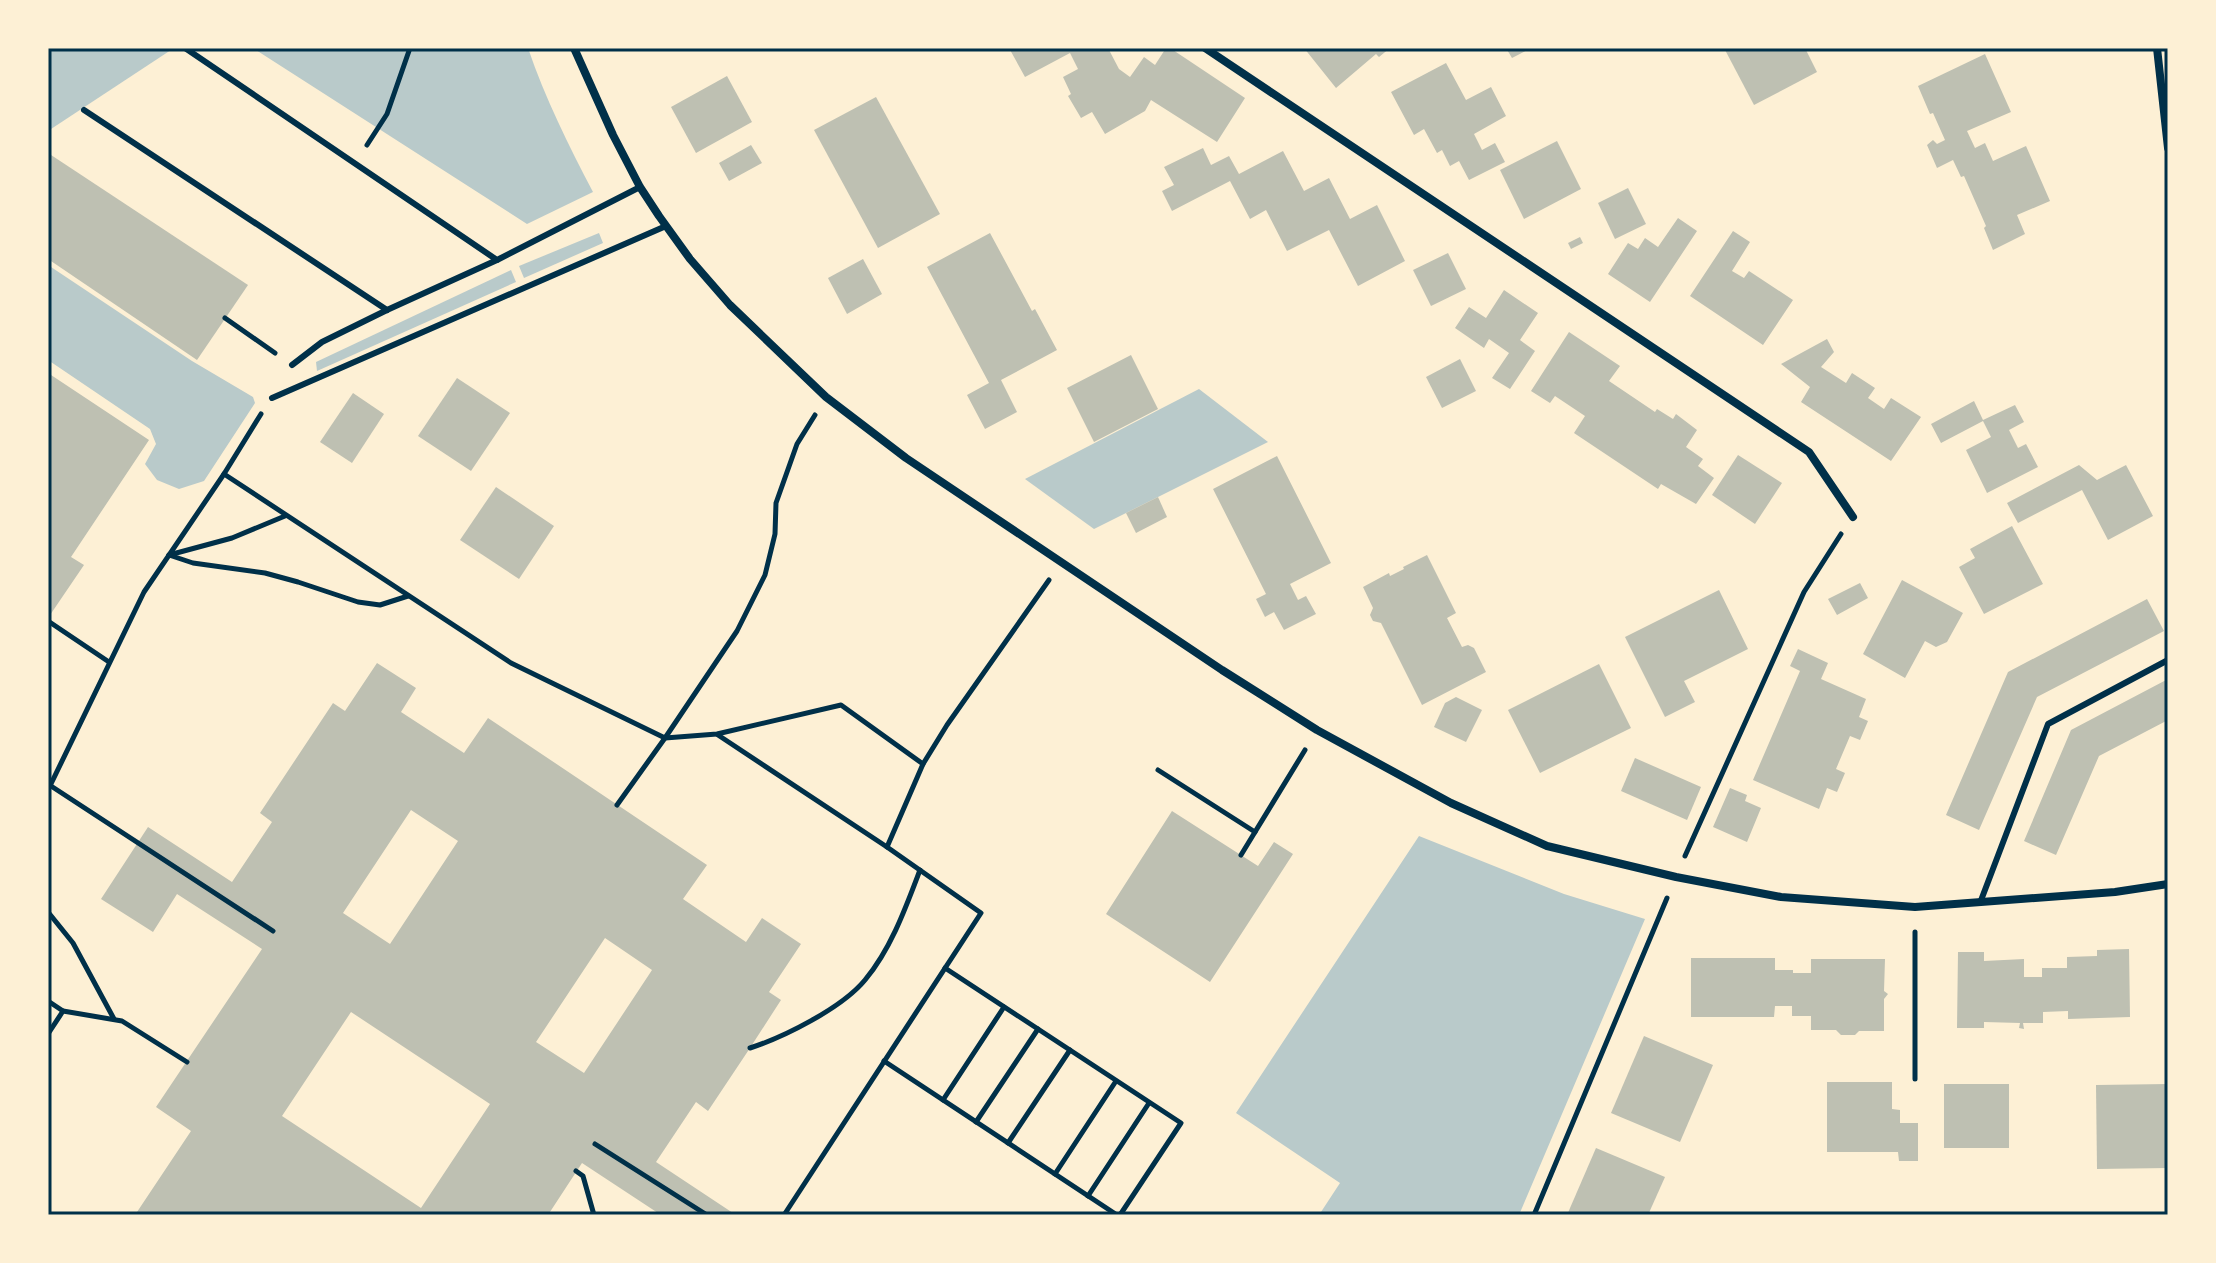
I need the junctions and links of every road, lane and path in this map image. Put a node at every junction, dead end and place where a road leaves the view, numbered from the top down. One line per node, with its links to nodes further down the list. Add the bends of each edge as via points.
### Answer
1 (185, 48): 9 (lane)
2 (410, 48): 9 (path, via 387,114)
3 (574, 48): 10 (street)
4 (1205, 48): 19 (street, via 1809,452)
5 (2157, 48): 6 (street)
6 (2165, 95): 8 (street)
7 (84, 110): 13 (lane)
8 (2168, 148)
9 (355, 163): 12 (lane)
10 (640, 187): 11 (street); 12 (lane)
11 (666, 226): 16 (street, via 730,305); 17 (lane)
12 (497, 260): 13 (lane)
13 (387, 310): 15 (lane, via 322,342)
14 (225, 318): 15 (path)
15 (292, 365)
16 (826, 397): 21 (street); 28 (path, via 797,444 776,503 765,575 737,631)
17 (272, 398)
18 (285, 515): 20 (path, via 232,538); 20 (path, via 224,474); 22 (path)
19 (1853, 517): 37 (path, via 1804,592)
20 (169, 555): 22 (path, via 265,573 358,602 380,605); 25 (path)
21 (1061, 563): 26 (street); 29 (path)
22 (409, 596): 28 (path, via 511,663)
23 (48, 621): 25 (path)
24 (2168, 660): 39 (lane, via 2048,724)
25 (109, 662): 31 (path)
26 (1317, 730): 33 (path); 37 (street, via 1451,803 1547,846)
27 (717, 734): 28 (path); 29 (path, via 841,705); 34 (path)
28 (665, 738): 32 (path)
29 (923, 764): 34 (path)
30 (1158, 770): 33 (path)
31 (50, 788): 42 (path)
32 (617, 805)
33 (1255, 832): 35 (path)
34 (887, 847): 36 (path)
35 (1241, 855)
36 (920, 870): 43 (path, via 981,913); 50 (path, via 887,945 850,995)
37 (1676, 877): 40 (street, via 1781,897); 68 (path)
38 (2168, 884): 39 (street)
39 (1980, 903): 40 (street)
40 (1915, 907): 54 (path)
41 (48, 912): 47 (path, via 73,943)
42 (273, 931)
43 (945, 968): 45 (path); 52 (path)
44 (48, 1001): 46 (path)
45 (1004, 1007): 48 (path); 56 (path)
46 (63, 1011): 47 (path); 49 (path)
47 (115, 1020): 53 (path)
48 (1038, 1029): 51 (path); 58 (path)
49 (48, 1034)
50 (750, 1048)
51 (1070, 1050): 55 (path); 59 (path)
52 (884, 1061): 56 (path); 66 (path)
53 (187, 1062)
54 (1915, 1079)
55 (1116, 1081): 57 (path); 62 (path)
56 (943, 1100): 58 (path)
57 (1149, 1103): 63 (path); 67 (path, via 1181,1123)
58 (976, 1122): 59 (path)
59 (1008, 1143): 62 (path)
60 (595, 1144): 65 (path)
61 (576, 1171): 64 (path, via 583,1176)
62 (1055, 1174): 63 (path)
63 (1088, 1196): 67 (path)
64 (594, 1215)
65 (707, 1215)
66 (784, 1215)
67 (1119, 1215)
68 (1534, 1215)

